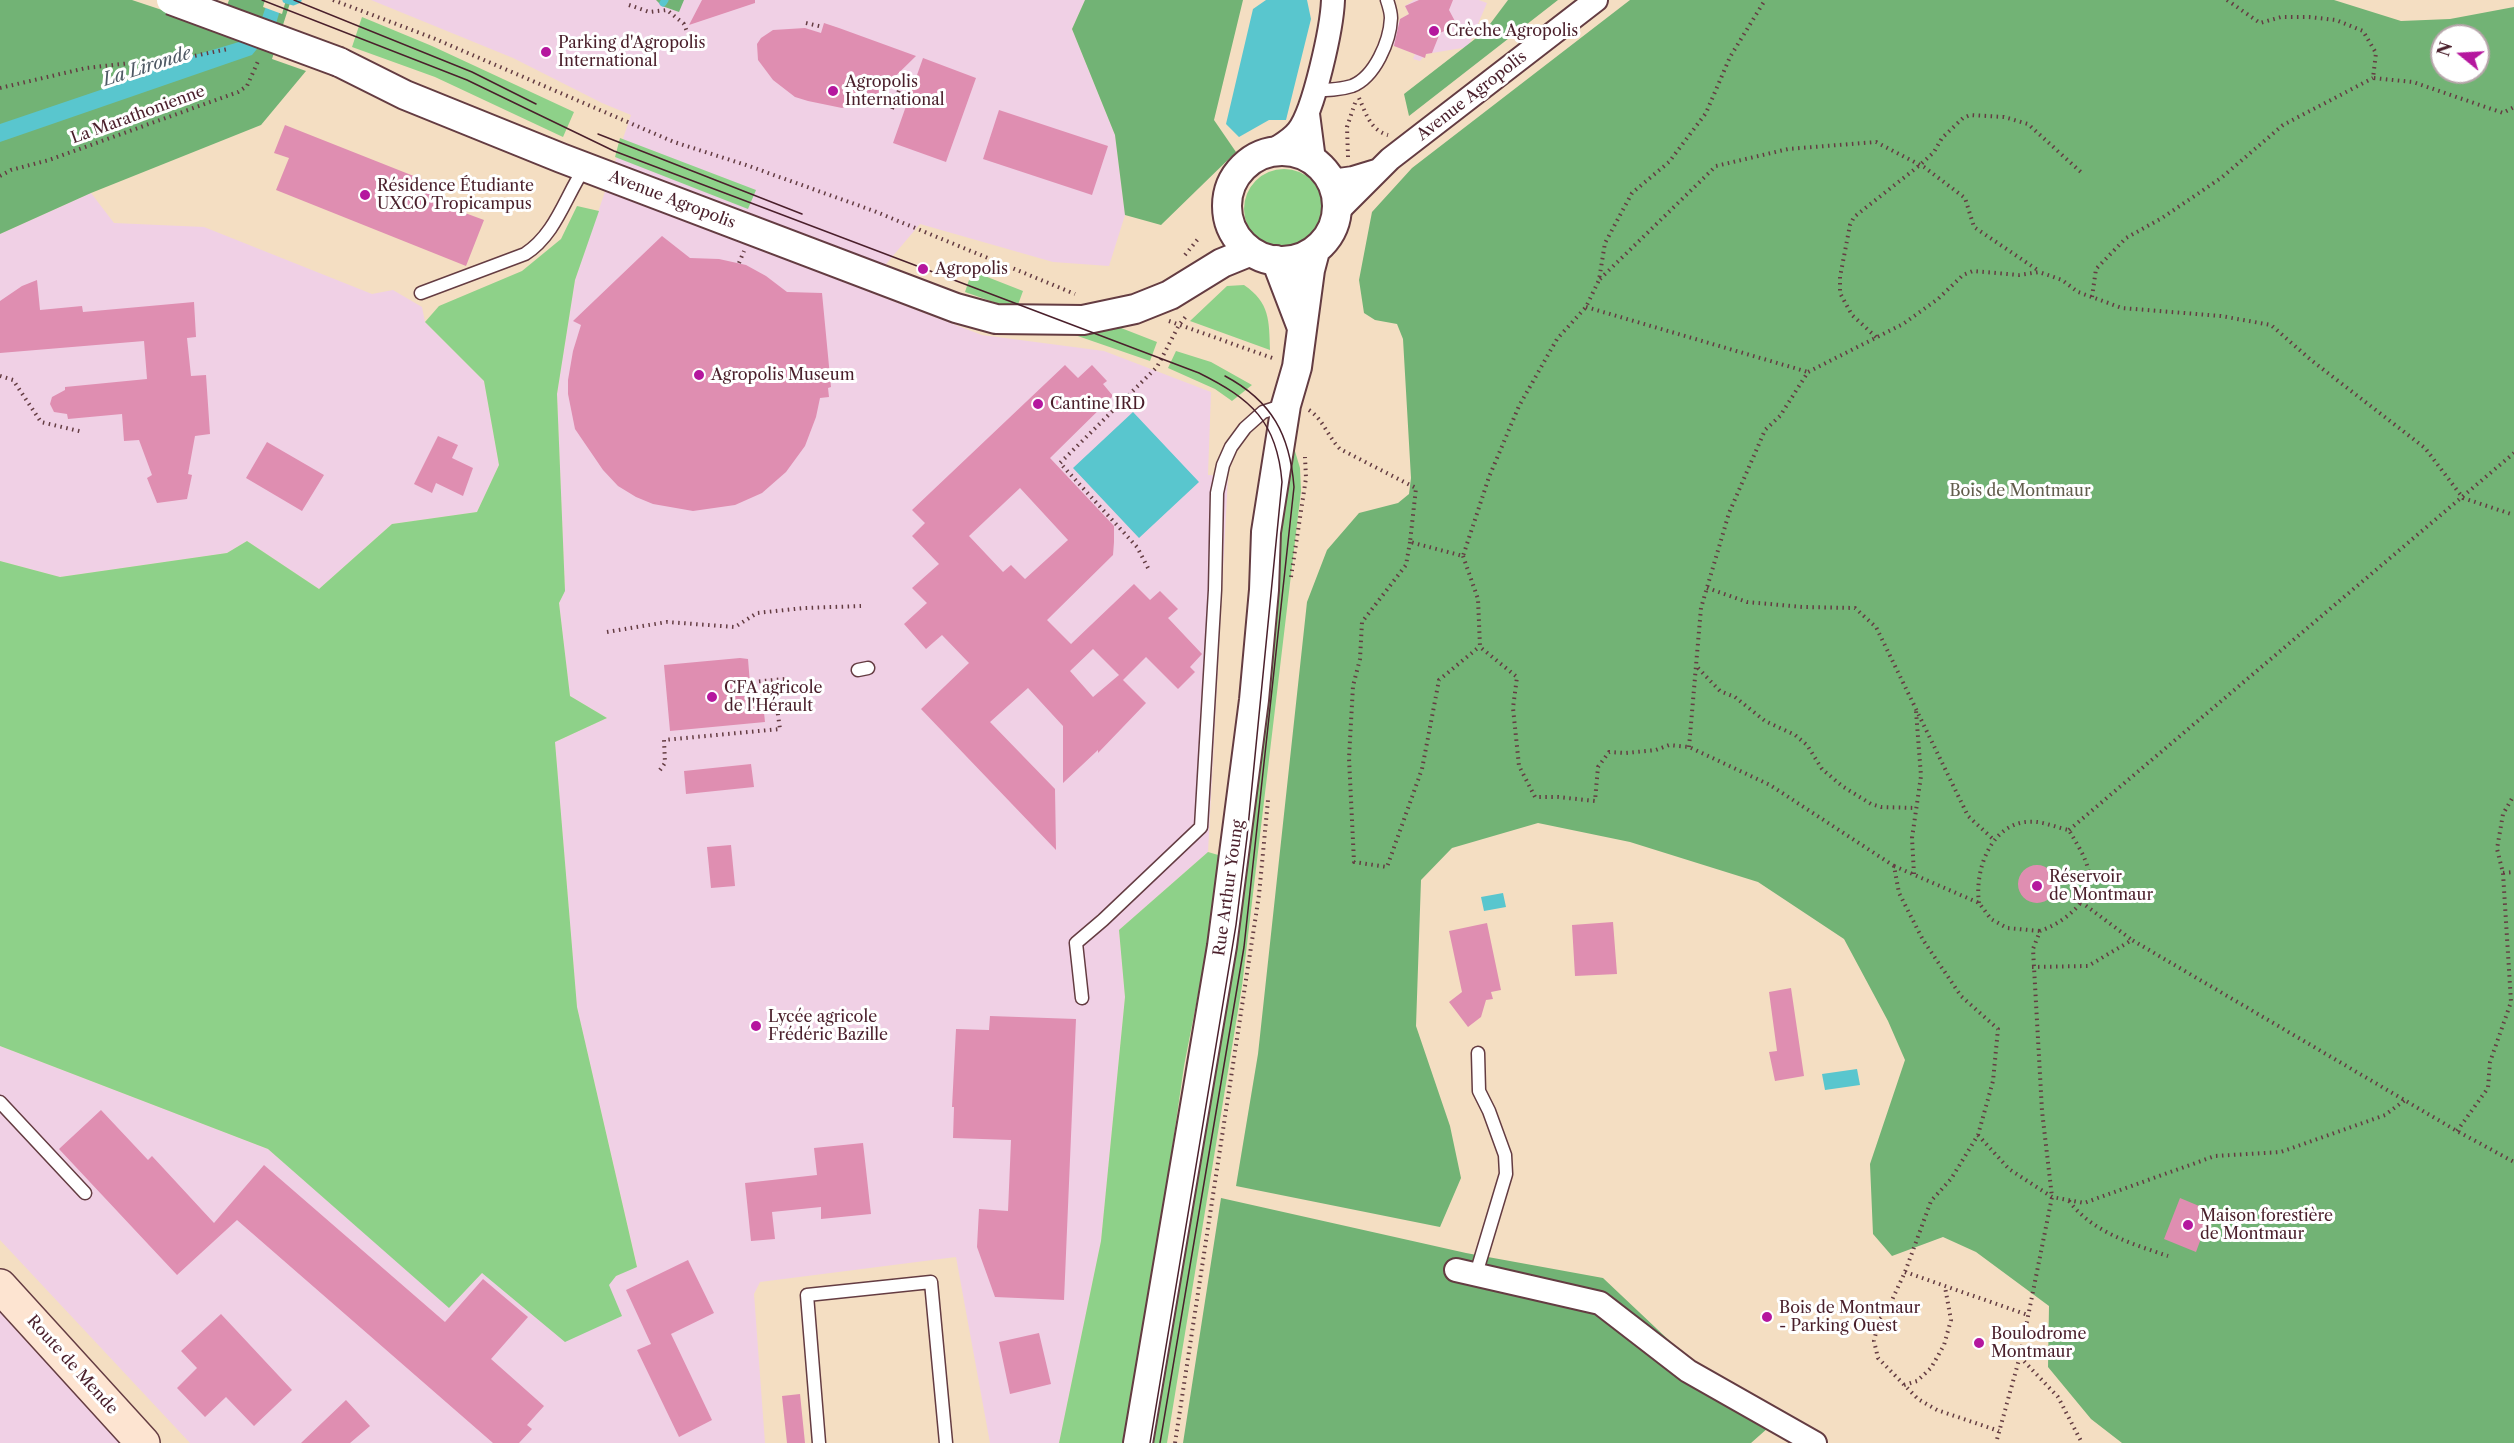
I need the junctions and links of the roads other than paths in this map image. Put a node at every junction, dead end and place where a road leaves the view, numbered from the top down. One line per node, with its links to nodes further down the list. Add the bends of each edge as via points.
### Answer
1 (171, 0): 8 (street, Avenue Agropolis, bridge, via 339,62 405,95)
2 (1333, 0): 5 (street, via 1332,21)
3 (1387, 0): 5 (lane, via 1392,16 1385,45 1355,91)
4 (1596, 0): 10 (street, Avenue Agropolis)
5 (1314, 90): 6 (street)
6 (1308, 114): 7 (street, via 1294,135); 9 (street)
7 (1272, 151): 9 (street, via 1297,152); 11 (street, via 1248,162 1239,171 1232,182)
8 (585, 166): 16 (street, Avenue Agropolis, via 956,308 996,319 1083,320 1135,309 1170,295); 17 (lane, via 558,219 537,246)
9 (1332, 168): 10 (street, Avenue Agropolis, via 1353,178); 12 (street)
10 (1377, 171): 12 (street, Avenue Agropolis)
11 (1227, 207): 14 (street, via 1234,235); 16 (street, Avenue Agropolis, via 1211,250)
12 (1337, 212): 13 (street, via 1330,234)
13 (1315, 251): 15 (street, via 1301,259); 18 (street, Rue Arthur Young)
14 (1249, 252): 15 (street); 16 (street, Avenue Agropolis)
15 (1276, 260): 18 (street)
16 (1182, 273)
17 (421, 293)
18 (1303, 332): 19 (street, Rue Arthur Young)
19 (1294, 407): 20 (lane, via 1263,412 1245,428 1223,465 1217,493 1201,827 1076,943); 29 (street, Rue Arthur Young, via 1266,532 1254,700 1222,946)
20 (1082, 999)
21 (1478, 1053): 24 (lane, via 1479,1091 1505,1155 1506,1174)
22 (0, 1102): 23 (lane)
23 (85, 1193)
24 (1466, 1272): 30 (street, via 1600,1303 1688,1371)
25 (0, 1286): 26 (main road, Route de Mende)
26 (144, 1443)
27 (819, 1443): 28 (lane, via 807,1295 931,1282)
28 (946, 1443)
29 (1138, 1443)
30 (1815, 1443)

